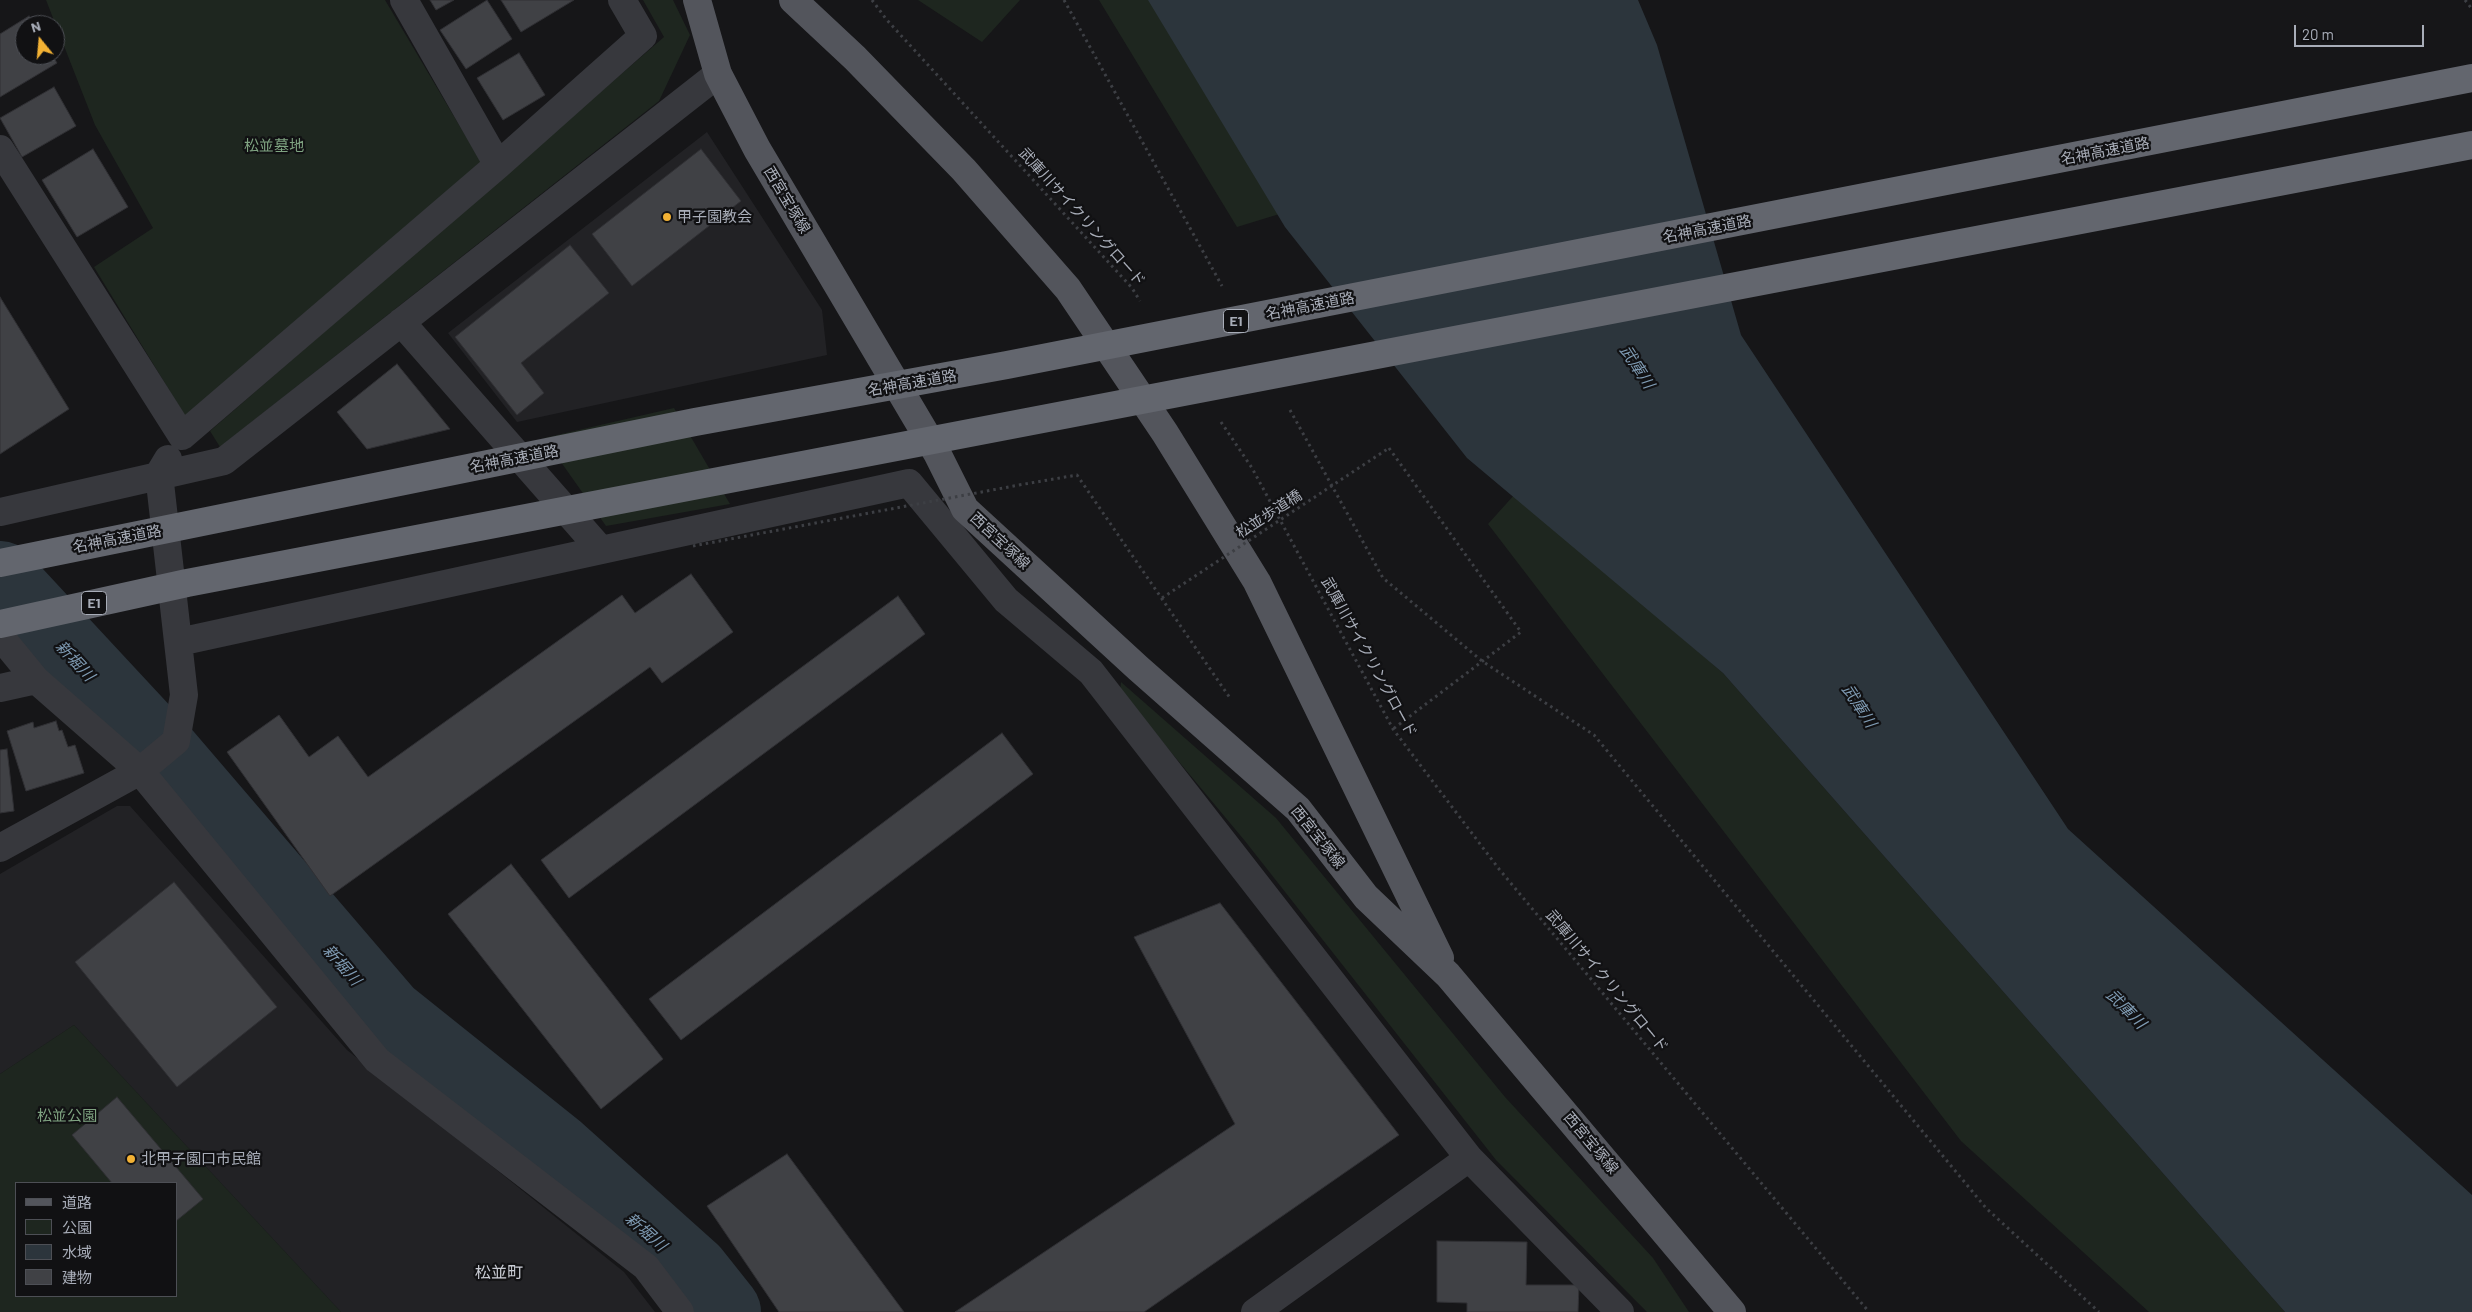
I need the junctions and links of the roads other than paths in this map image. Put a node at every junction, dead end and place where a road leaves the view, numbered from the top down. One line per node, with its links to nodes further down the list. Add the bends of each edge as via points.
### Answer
1 (404, 0): 9 (street)
2 (622, 0): 9 (street, via 643,36)
3 (697, 0): 5 (main road, 西宮宝塚線)
4 (793, 0): 23 (main road, 西宮宝塚線, via 855,58 964,170 1068,289 1160,425 1257,582)
5 (718, 74): 10 (street); 23 (main road, 西宮宝塚線, via 757,149 937,453 965,509 1298,809 1366,897)
6 (2472, 78): 15 (highway, 名神高速道路 / E1, bridge, via 1026,362 695,422)
7 (2472, 145): 16 (highway, E1, bridge, via 197,581)
8 (0, 148): 11 (street)
9 (498, 165): 11 (street)
10 (401, 322): 12 (street, via 224,462); 14 (street)
11 (182, 436): 12 (street)
12 (159, 474): 13 (street); 18 (street)
13 (0, 512)
14 (601, 550): 18 (street); 24 (street, via 909,483 1006,600 1091,672)
15 (0, 563)
16 (0, 624)
17 (0, 636): 19 (street)
18 (179, 642): 21 (street, via 184,695 176,742)
19 (36, 680): 20 (street); 21 (street)
20 (0, 688)
21 (148, 765): 22 (street); 25 (street, via 377,1060 646,1267)
22 (0, 848)
23 (1448, 975): 28 (main road, 西宮宝塚線)
24 (1469, 1158): 26 (street); 27 (street)
25 (680, 1312)
26 (1255, 1312)
27 (1620, 1312)
28 (1732, 1312)

